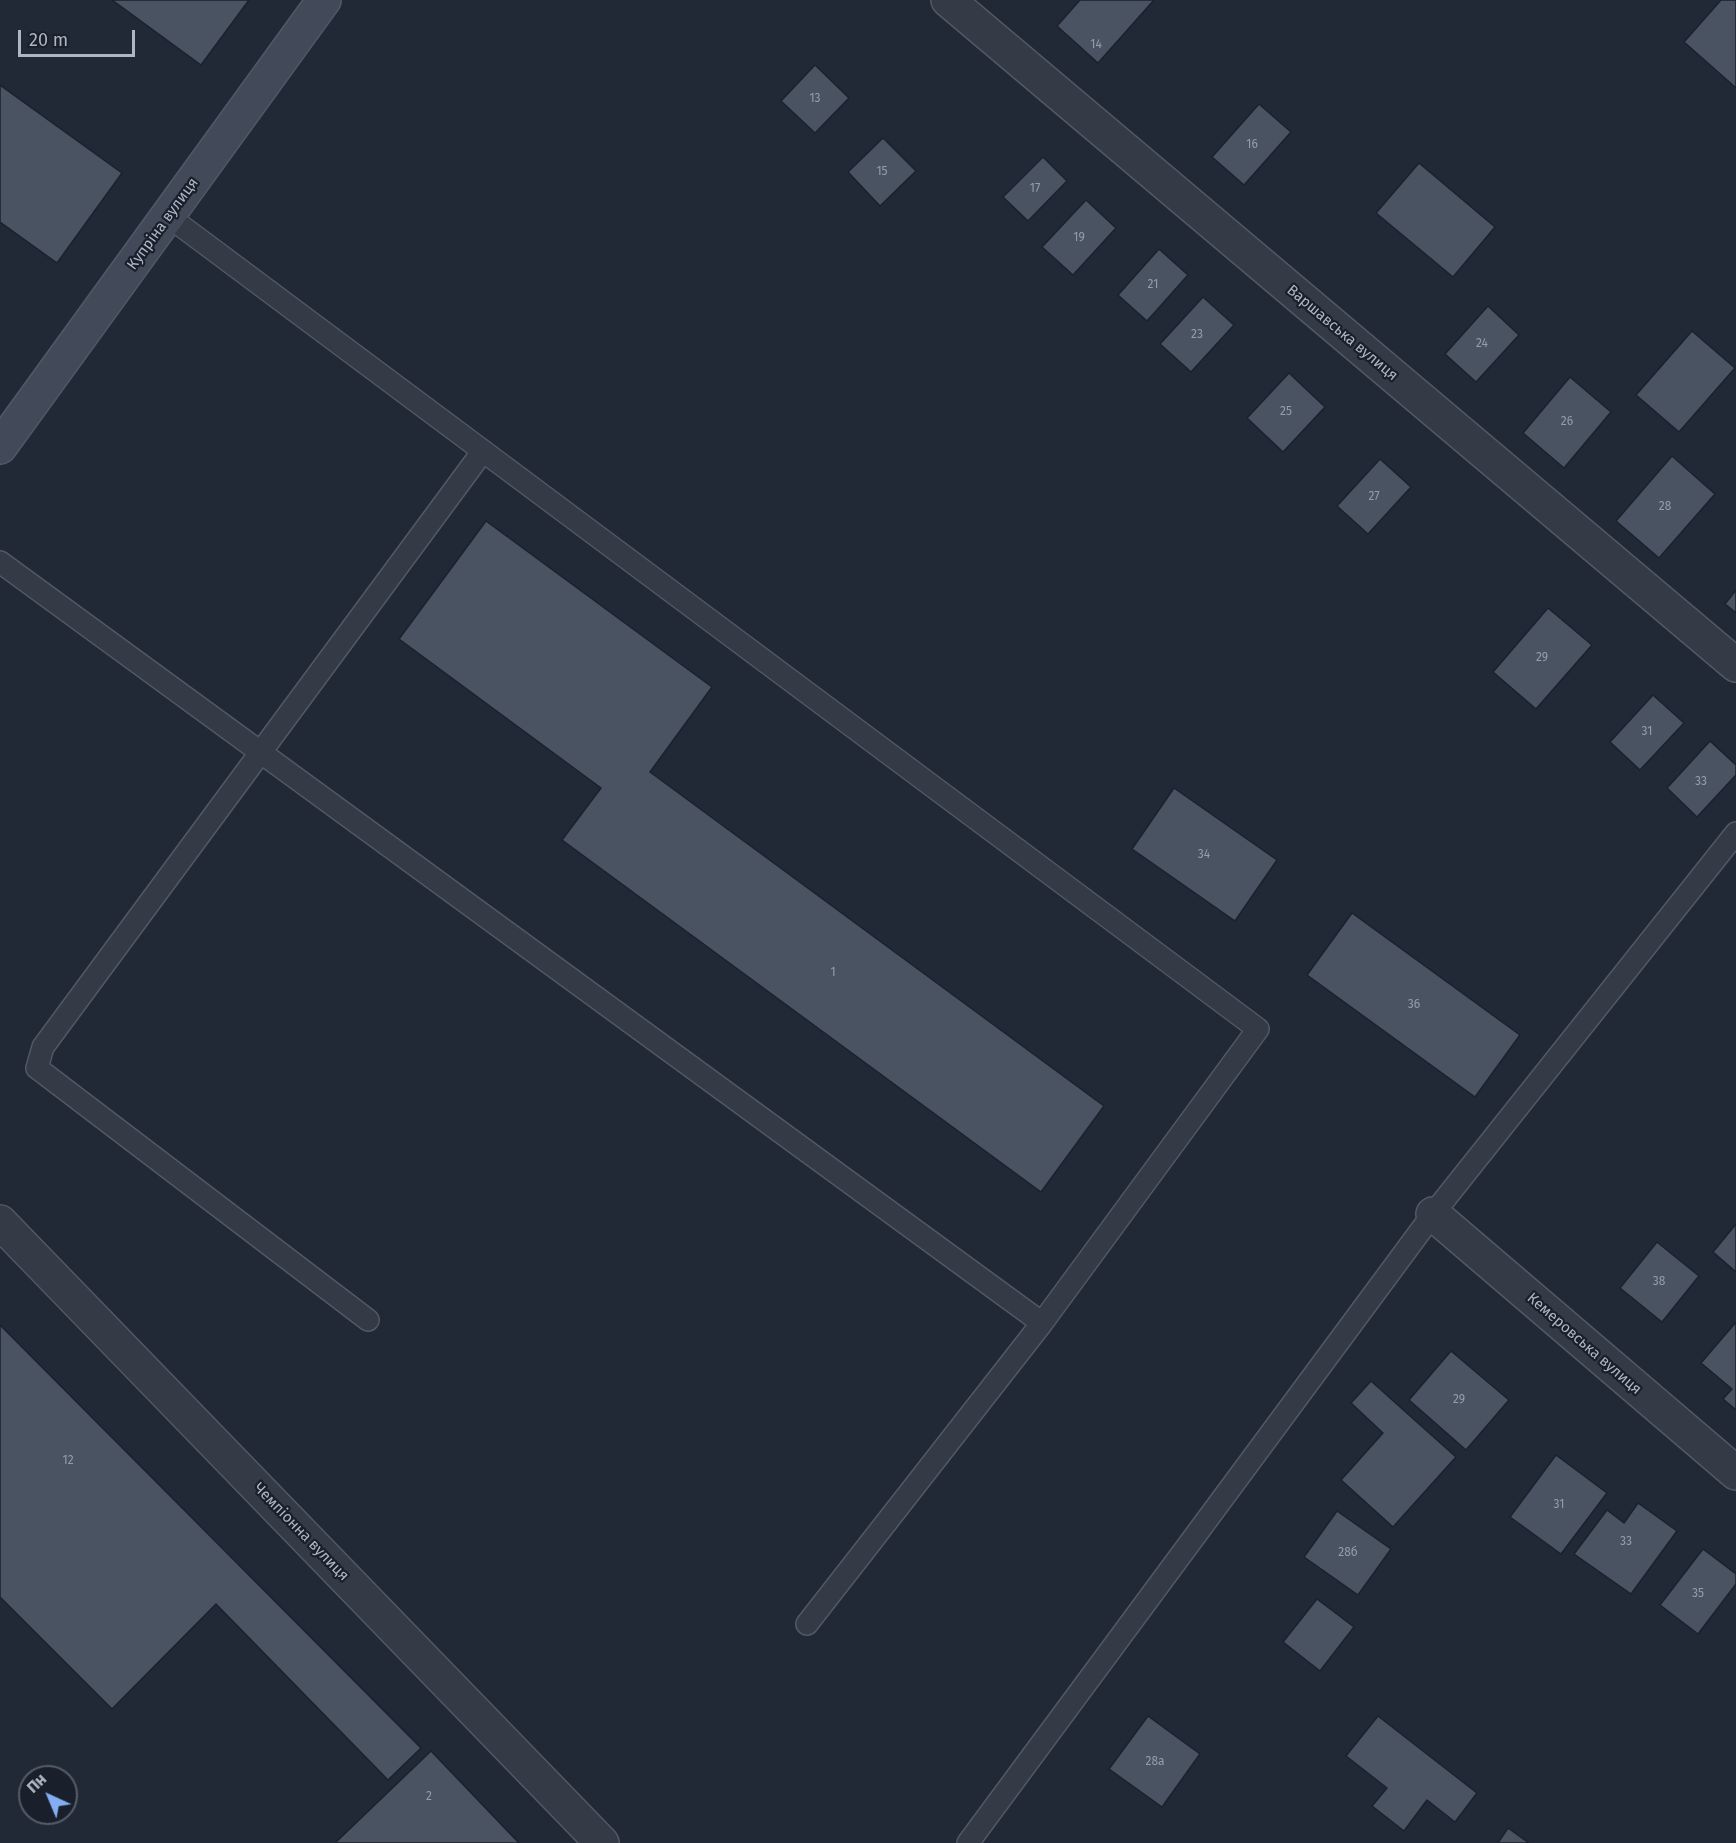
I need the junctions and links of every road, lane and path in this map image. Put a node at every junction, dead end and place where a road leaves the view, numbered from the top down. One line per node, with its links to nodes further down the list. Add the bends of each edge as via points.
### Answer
1 (324, 0): 3 (main road, Купріна вулиця)
2 (948, 0): 7 (street, Варшавська вулиця)
3 (168, 216): 4 (main road, Купріна вулиця); 5 (lane)
4 (0, 447)
5 (483, 451): 8 (lane); 13 (lane, via 1258,1029)
6 (0, 562): 8 (lane)
7 (1736, 665)
8 (261, 752): 12 (lane, via 43,1047 37,1068); 13 (lane)
9 (1736, 832): 10 (lane)
10 (1433, 1214): 14 (street, Кемеровська вулиця); 17 (lane)
11 (0, 1222): 16 (street, Чемпіонна вулиця)
12 (368, 1320)
13 (1042, 1323): 15 (lane)
14 (1736, 1473)
15 (807, 1624)
16 (602, 1843)
17 (968, 1843)

